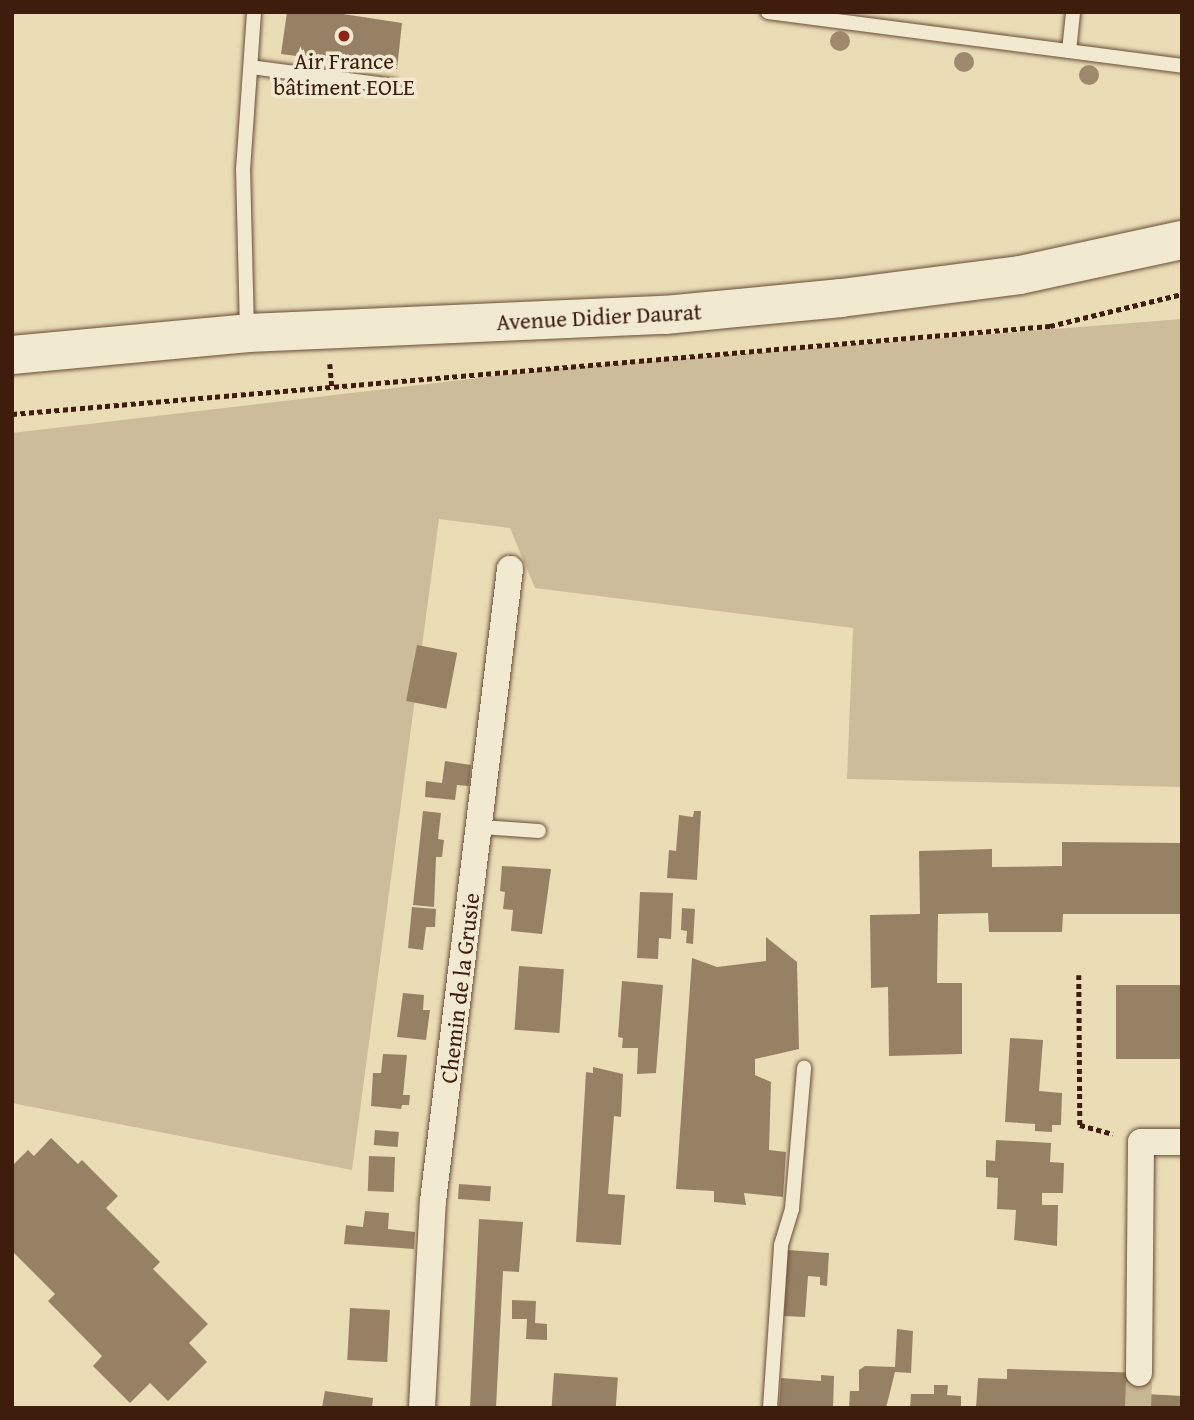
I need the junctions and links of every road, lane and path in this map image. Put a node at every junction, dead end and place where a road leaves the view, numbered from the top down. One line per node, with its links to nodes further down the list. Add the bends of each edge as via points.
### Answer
1 (254, 12): 6 (lane)
2 (768, 12): 4 (lane)
3 (1073, 12): 4 (lane)
4 (1069, 51): 5 (lane)
5 (1182, 66)
6 (251, 67): 7 (lane); 10 (lane, via 243,170)
7 (394, 86)
8 (1182, 240): 10 (main road, Avenue Didier Daurat, via 1020,275 827,300 665,316)
9 (1182, 295): 12 (path, via 1050,326)
10 (247, 333): 11 (main road, Avenue Didier Daurat)
11 (12, 355)
12 (12, 414)
13 (510, 569): 14 (street, Chemin de la Grusie)
14 (481, 827): 15 (lane); 21 (street, Chemin de la Grusie, via 433,1201)
15 (539, 831)
16 (1079, 975): 18 (path, via 1080,1125)
17 (804, 1068): 22 (lane, via 792,1209 781,1245)
18 (1141, 1142): 19 (street); 20 (street)
19 (1182, 1142)
20 (1139, 1373)
21 (422, 1408)
22 (770, 1408)

